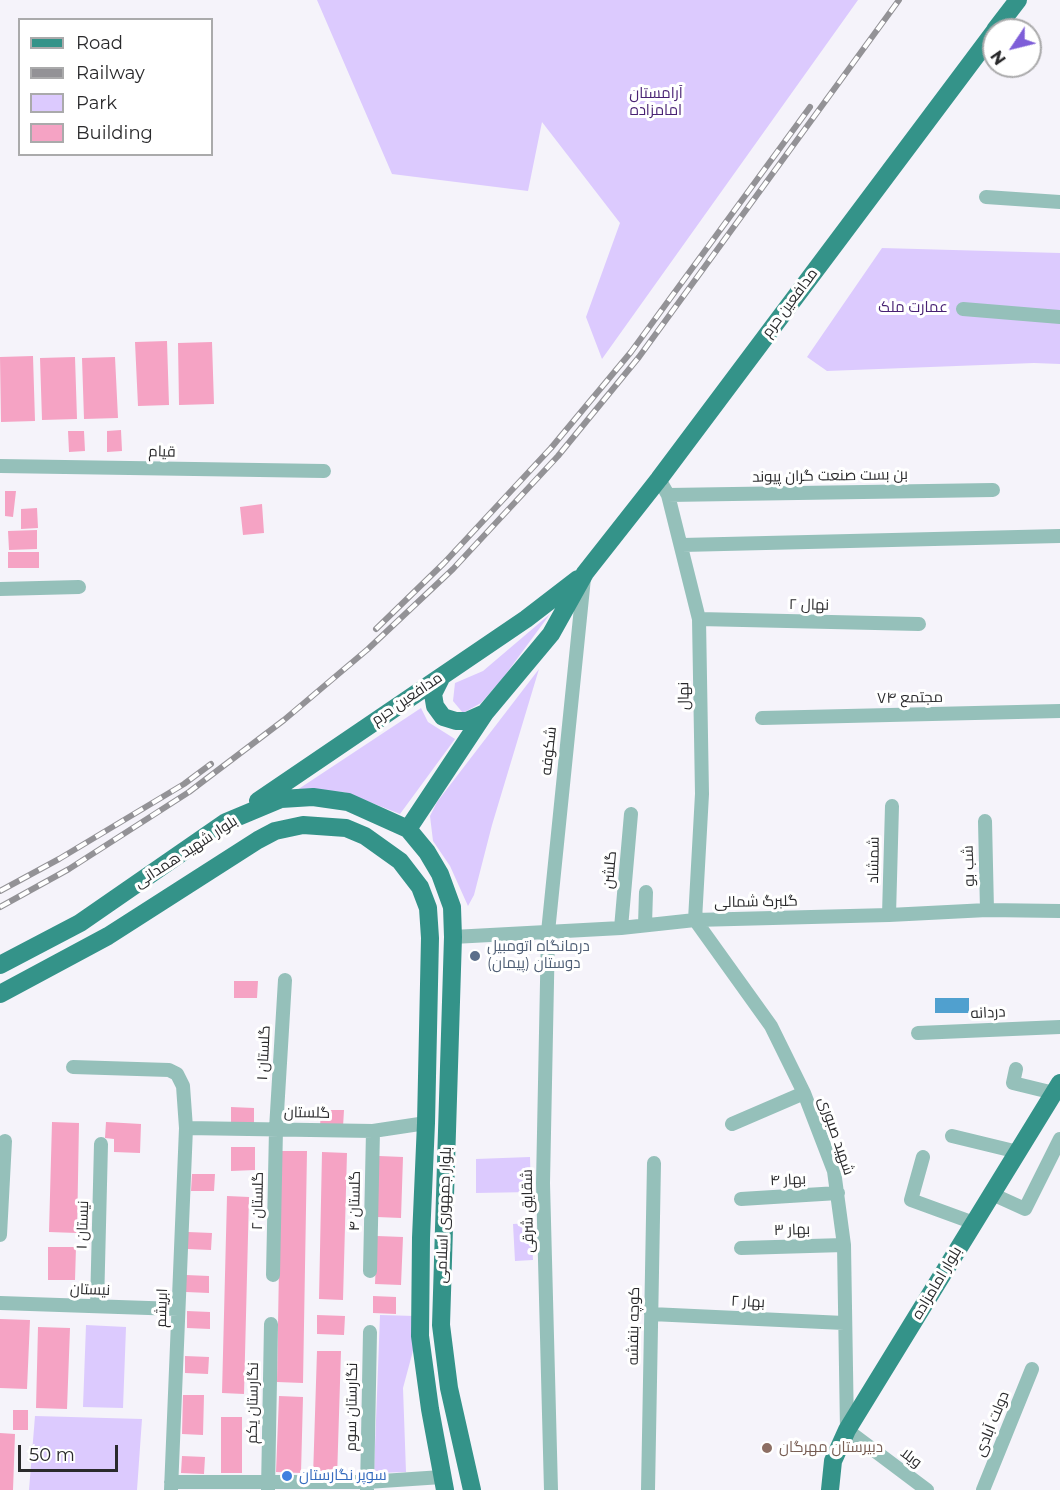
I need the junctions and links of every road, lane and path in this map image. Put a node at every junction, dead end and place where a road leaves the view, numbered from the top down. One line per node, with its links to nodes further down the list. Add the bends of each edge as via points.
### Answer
1 (1018, 0): 2 (main road, مدافعین حرم)
2 (1005, 18)
3 (982, 48): 10 (main road, مدافعین حرم, via 860,209)
4 (986, 197): 5 (street)
5 (1060, 202)
6 (963, 309): 7 (street)
7 (1060, 317)
8 (0, 466): 9 (street, قیام)
9 (324, 471)
10 (663, 487): 11 (street, بن بست صنعت گران پیوند); 13 (street, نهال); 14 (main road, مدافعین حرم)
11 (993, 490)
12 (1060, 536): 13 (street)
13 (682, 545): 17 (street, نهال)
14 (585, 573): 19 (main road, مدافعین حرم); 21 (main road, مدافعین حرم, via 551,634); 35 (street, شکوفه)
15 (80, 587): 16 (street)
16 (0, 589)
17 (699, 618): 18 (street, نهال ۲); 32 (street, نهال, via 702,794)
18 (919, 624)
19 (442, 676): 21 (main road, via 433,694 443,717 467,721); 26 (main road, مدافعین حرم)
20 (1060, 711): 22 (street, مجتمع ۷۴)
21 (485, 713): 27 (main road, مدافعین حرم)
22 (762, 718)
23 (892, 806): 31 (street, شمشاد)
24 (631, 814): 34 (street, گلشن)
25 (985, 820): 29 (street, شب بو)
26 (226, 822): 27 (main road, بلوار شهید همدانی, via 281,800 313,797 348,802); 37 (main road, بلوار شهید همدانی, via 80,923)
27 (408, 829): 36 (main road, بلوار شهید همدانی, via 440,874 452,907)
28 (646, 891): 33 (street)
29 (987, 910): 30 (street, گلبرگ شمالی); 31 (street, گلبرگ شمالی)
30 (1060, 911)
31 (889, 915): 32 (street, گلبرگ شمالی)
32 (695, 920): 33 (street, گلبرگ شمالی); 48 (street, شهید صبوری, via 771,1026)
33 (645, 925): 34 (street, گلبرگ شمالی)
34 (621, 928): 35 (street, گلبرگ شمالی)
35 (548, 932): 36 (street, گلبرگ شمالی); 84 (street, شقایق شرقی, via 543,1183)
36 (453, 937): 38 (main road); 83 (main road, بلوار جمهوری اسلامی, via 441,1325 449,1388)
37 (52, 938): 39 (main road); 40 (main road, بلوار شهید همدانی)
38 (430, 938): 39 (main road, بلوار شهید همدانی, via 428,908 420,887 400,861 365,836 346,828 303,825 275,831 258,840); 49 (main road, بلوار جمهوری اسلامی)
39 (64, 960): 42 (main road, بلوار شهید همدانی)
40 (0, 965)
41 (285, 980): 52 (street, گلستان ۱)
42 (0, 994)
43 (1060, 1027): 44 (street, دردانه)
44 (918, 1033)
45 (74, 1067): 51 (street, ابریشم, via 169,1070 177,1074 183,1086)
46 (1016, 1069): 47 (street, via 1013,1083)
47 (1057, 1088): 58 (main road, بلوار امامزاده)
48 (804, 1093): 50 (street); 61 (street, شهید صبوری, via 834,1171)
49 (426, 1122): 53 (street, گلستان); 79 (main road, بلوار جمهوری اسلامی, via 420,1336)
50 (732, 1124)
51 (186, 1128): 52 (street, گلستان); 72 (street, ابریشم)
52 (276, 1129): 53 (street, گلستان); 69 (street, گلستان ۲)
53 (373, 1131): 68 (street, گلستان ۴)
54 (952, 1136): 58 (street)
55 (1060, 1139): 62 (street, via 1024,1209)
56 (5, 1141): 65 (street)
57 (101, 1144): 71 (street, نیستان ۱)
58 (1018, 1152): 62 (main road, بلوار امامزاده)
59 (923, 1157): 64 (street, via 910,1200)
60 (654, 1163): 73 (street, کوچه بنفشه)
61 (838, 1193): 63 (street, بهار ۴); 66 (street, شهید صبوری)
62 (992, 1194): 64 (main road, بلوار امامزاده)
63 (741, 1199)
64 (974, 1222): 78 (main road, بلوار امامزاده)
65 (0, 1235)
66 (844, 1245): 67 (street, بهار ۳); 74 (street, شهید صبوری)
67 (741, 1248)
68 (370, 1271)
69 (273, 1275)
70 (0, 1303): 71 (street, نیستان)
71 (97, 1306): 72 (street, نیستان)
72 (178, 1309): 80 (street, ابریشم)
73 (651, 1314): 74 (street, بهار ۲); 85 (street, کوچه بنفشه)
74 (844, 1323): 78 (street, شهید صبوری)
75 (271, 1324): 82 (street, نگارستان یکم)
76 (370, 1332): 81 (street, نگارستان سوم)
77 (1032, 1369): 88 (street, دولت آبادی)
78 (847, 1431): 86 (main road, بلوار امامزاده, via 833,1461); 87 (street, ویلا)
79 (444, 1484): 81 (street)
80 (171, 1486): 82 (street)
81 (367, 1486): 82 (street)
82 (268, 1487)
83 (472, 1490)
84 (551, 1490)
85 (648, 1490)
86 (830, 1490)
87 (927, 1490)
88 (983, 1490)

